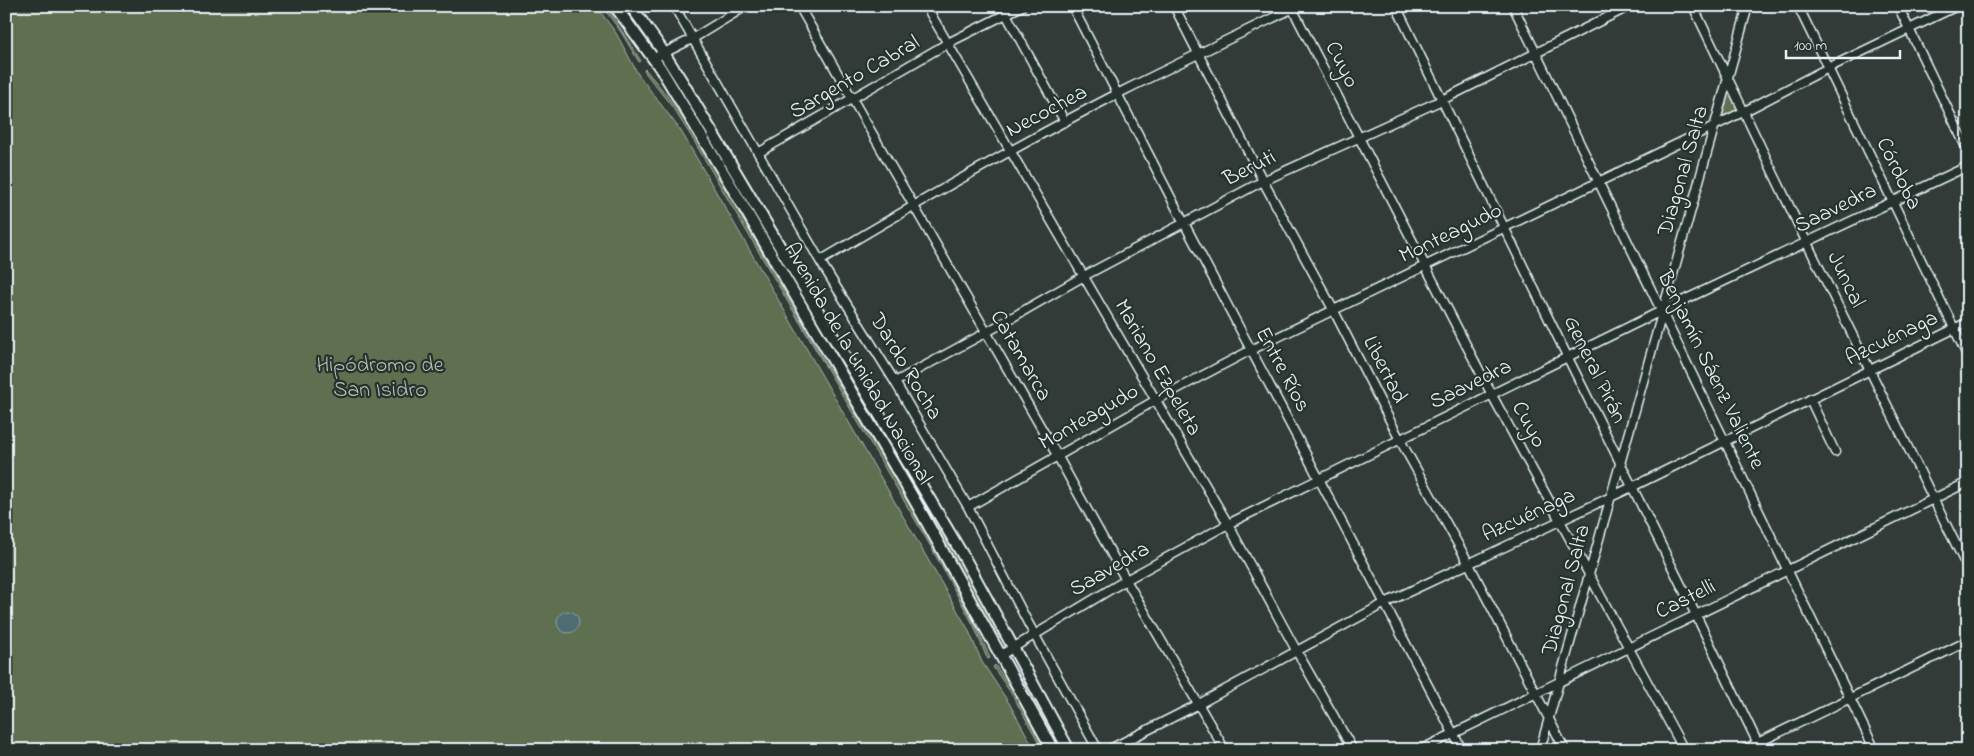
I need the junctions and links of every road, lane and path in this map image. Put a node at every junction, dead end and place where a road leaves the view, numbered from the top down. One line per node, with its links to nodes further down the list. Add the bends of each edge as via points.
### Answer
1 (615, 6): 26 (main road, Avenida de la Unidad Nacional)
2 (631, 6): 23 (main road, Avenida de la Unidad Nacional)
3 (674, 6): 21 (street, Dardo Rocha)
4 (746, 6): 21 (street)
5 (799, 6): 30 (street, Catamarca)
6 (926, 6): 22 (street, Mariano Ezpeleta)
7 (1022, 6): 19 (street, Sargento Cabral)
8 (1072, 6): 29 (street, Entre Ríos)
9 (1174, 6): 25 (street, Libertad)
10 (1396, 6): 31 (street, General Pirán)
11 (1513, 6): 24 (street, Benjamín Sáenz Valiente)
12 (1630, 6): 24 (street, Beruti)
13 (1693, 6): 28 (street, Juncal)
14 (1748, 6): 28 (street, Diagonal Salta)
15 (1798, 6): 27 (street, Córdoba)
16 (1898, 6): 20 (street)
17 (1957, 6): 20 (street, Monteagudo)
18 (1294, 7): 25 (street, Necochea); 35 (street, Cuyo)
19 (1006, 14): 22 (street, Sargento Cabral); 33 (street)
20 (1909, 30): 27 (street, Monteagudo); 37 (street)
21 (692, 39): 23 (street); 38 (street, Dardo Rocha)
22 (948, 43): 30 (street, Sargento Cabral); 36 (street, Mariano Ezpeleta)
23 (664, 53): 26 (street); 86 (main road, Avenida de la Unidad Nacional, via 955,542)
24 (1536, 54): 31 (street, Beruti); 41 (street, Benjamín Sáenz Valiente)
25 (1199, 55): 29 (street, Necochea); 40 (street, Libertad)
26 (654, 58): 88 (main road, Avenida de la Unidad Nacional, via 910,492)
27 (1828, 68): 32 (street, Monteagudo); 42 (street, Córdoba)
28 (1728, 81): 32 (street, Juncal); 34 (street, Diagonal Salta)
29 (1118, 94): 33 (street, Necochea); 44 (street, Entre Ríos)
30 (853, 99): 38 (street, Sargento Cabral); 43 (street, Catamarca)
31 (1442, 100): 35 (street, Beruti); 45 (street, General Pirán)
32 (1743, 112): 34 (street, Monteagudo); 46 (street, Juncal)
33 (1065, 122): 36 (street, Necochea)
34 (1716, 125): 41 (street, Monteagudo); 50 (street, Diagonal Salta)
35 (1359, 137): 40 (street, Beruti); 48 (street, Cuyo)
36 (1010, 151): 43 (street, Necochea); 49 (street, Mariano Ezpeleta)
37 (1968, 151)
38 (758, 153): 47 (street, Dardo Rocha)
39 (1968, 166): 42 (street, Saavedra)
40 (1263, 181): 44 (street, Beruti); 51 (street, Libertad)
41 (1598, 182): 45 (street, Monteagudo); 50 (street, Benjamín Sáenz Valiente)
42 (1892, 202): 46 (street, Saavedra); 53 (street, Córdoba)
43 (913, 205): 47 (street, Necochea); 54 (street, Catamarca)
44 (1184, 223): 49 (street, Beruti); 55 (street, Entre Ríos)
45 (1505, 228): 48 (street, Monteagudo); 57 (street, General Pirán)
46 (1807, 243): 50 (street, Saavedra); 58 (street, Juncal)
47 (820, 261): 59 (street, Dardo Rocha)
48 (1426, 267): 51 (street, Monteagudo); 60 (street, Cuyo)
49 (1084, 276): 54 (street, Beruti); 62 (street, Mariano Ezpeleta)
50 (1662, 310): 57 (street, Saavedra); 64 (street, Benjamín Sáenz Valiente); 67 (street, Diagonal Salta)
51 (1334, 311): 55 (street, Monteagudo); 63 (street, Libertad)
52 (1968, 322): 53 (street, Azcuénaga)
53 (1954, 328): 56 (street, Córdoba); 58 (street, Azcuénaga)
54 (987, 332): 59 (street, Beruti); 66 (street, Catamarca)
55 (1252, 350): 62 (street, Monteagudo); 68 (street, Entre Ríos)
56 (1968, 357)
57 (1568, 358): 60 (street, Saavedra); 67 (street, General Pirán)
58 (1870, 370): 61 (street, Azcuénaga); 72 (street, Juncal)
59 (895, 382): 73 (street, Dardo Rocha)
60 (1492, 395): 63 (street, Saavedra); 74 (street, Cuyo)
61 (1810, 399): 64 (street, Azcuénaga); 65 (street)
62 (1156, 400): 66 (street, Monteagudo); 75 (street, Mariano Ezpeleta)
63 (1400, 440): 68 (street, Saavedra); 76 (street, Libertad)
64 (1725, 441): 70 (street, Azcuénaga); 78 (street, Benjamín Sáenz Valiente)
65 (1835, 452)
66 (1058, 457): 73 (street, Monteagudo); 80 (street, Catamarca)
67 (1621, 464): 70 (street, General Pirán); 71 (street, Diagonal Salta)
68 (1319, 479): 75 (street, Saavedra); 81 (street, Entre Ríos)
69 (1968, 482): 72 (street, Castelli)
70 (1632, 487): 71 (street, Azcuénaga); 82 (street, General Pirán)
71 (1610, 497): 74 (street, Azcuénaga); 79 (street, Diagonal Salta)
72 (1933, 499): 77 (street, Juncal); 78 (street, Castelli)
73 (968, 507): 83 (street, Dardo Rocha)
74 (1559, 520): 76 (street, Azcuénaga); 79 (street, Cuyo)
75 (1228, 524): 80 (street, Saavedra); 87 (street, Mariano Ezpeleta)
76 (1469, 564): 81 (street, Azcuénaga); 90 (street, Libertad)
77 (1968, 569)
78 (1788, 570): 82 (street, Castelli); 91 (street, Benjamín Sáenz Valiente)
79 (1590, 574): 85 (street, Cuyo); 89 (street, Diagonal Salta)
80 (1126, 580): 83 (street, Saavedra); 92 (street, Catamarca)
81 (1384, 603): 87 (street, Azcuénaga); 94 (street, Entre Ríos)
82 (1696, 615): 85 (street, Castelli); 95 (street, General Pirán)
83 (1035, 634): 86 (street, Saavedra); 98 (street, Dardo Rocha)
84 (1968, 641): 91 (street)
85 (1629, 647): 89 (street, Castelli); 106 (street, Cuyo)
86 (1013, 648): 88 (street, Saavedra); 97 (main road, Avenida de la Unidad Nacional)
87 (1296, 650): 92 (street, Azcuénaga); 101 (street, Mariano Ezpeleta)
88 (1001, 656): 96 (main road, Avenida de la Unidad Nacional)
89 (1560, 681): 90 (street, Castelli); 93 (street, Diagonal Salta)
90 (1536, 693): 93 (street, Libertad); 94 (street, Castelli)
91 (1850, 698): 95 (street); 108 (street, Benjamín Sáenz Valiente)
92 (1199, 704): 99 (street, Azcuénaga); 100 (street, Catamarca)
93 (1549, 720): 104 (street, Diagonal Salta); 105 (street, Libertad)
94 (1453, 733): 102 (street, Castelli); 103 (street, Entre Ríos)
95 (1759, 746): 107 (street)
96 (1053, 750)
97 (1069, 750)
98 (1098, 750)
99 (1108, 750)
100 (1225, 750)
101 (1353, 750)
102 (1420, 750)
103 (1462, 750)
104 (1540, 750)
105 (1565, 750)
106 (1684, 750)
107 (1743, 750)
108 (1875, 750)

